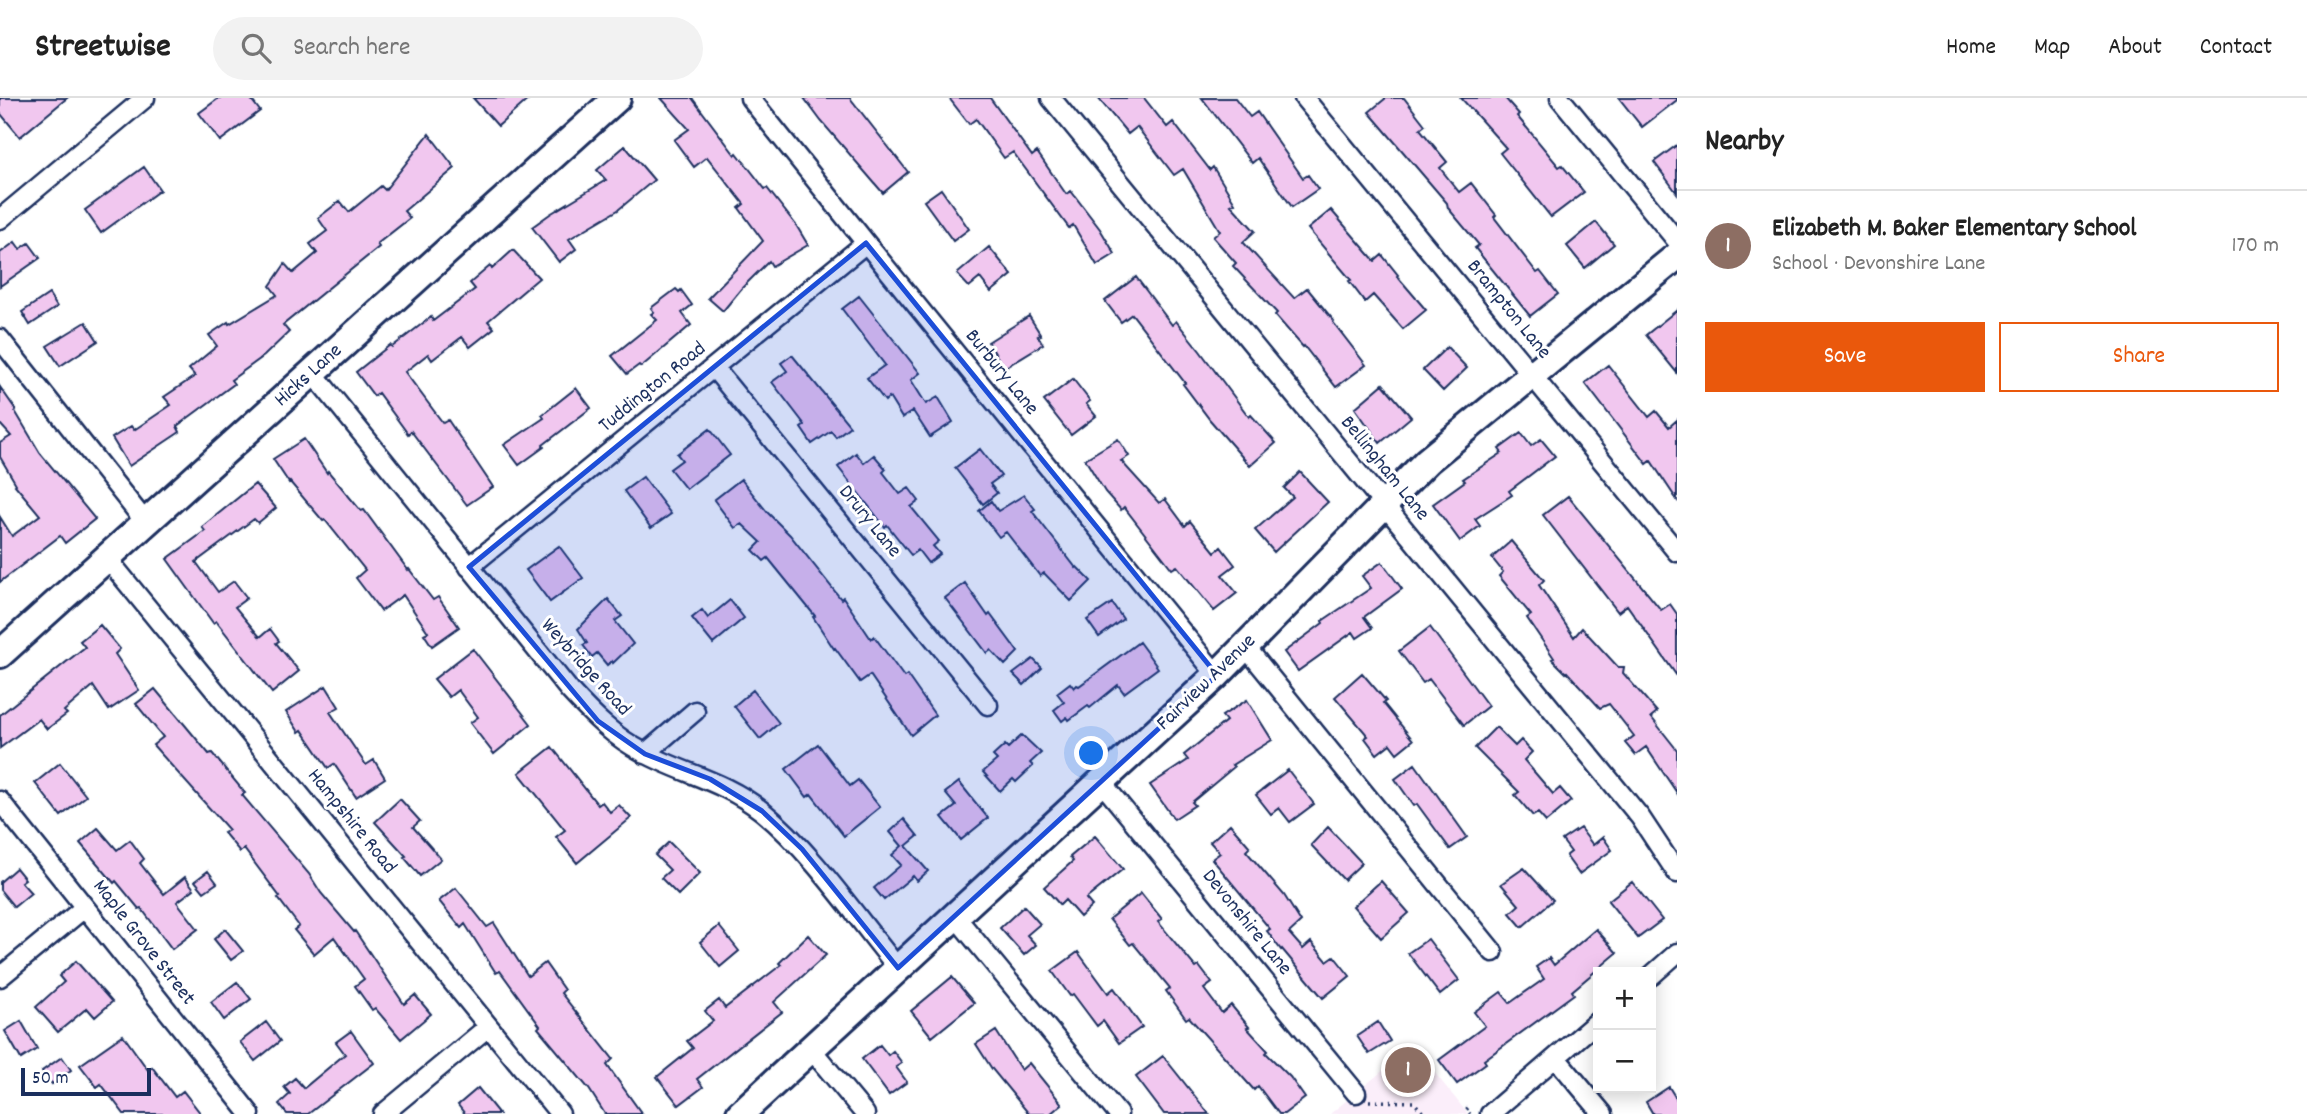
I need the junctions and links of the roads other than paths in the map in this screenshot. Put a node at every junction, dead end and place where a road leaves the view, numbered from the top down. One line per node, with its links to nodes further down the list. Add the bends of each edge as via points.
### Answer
1 (145, 98): 7 (street)
2 (617, 98): 13 (street, Hicks Lane)
3 (750, 98): 9 (street, Burbury Lane)
4 (1051, 98): 15 (street, Bellingham Lane)
5 (1304, 98): 14 (street, Brampton Lane)
6 (1560, 98): 8 (street)
7 (0, 219)
8 (1677, 241)
9 (866, 243): 12 (street, Tuddington Road); 22 (street, Burbury Lane)
10 (1677, 256): 14 (street, Fairview Avenue)
11 (0, 339): 16 (street)
12 (714, 368): 19 (street, Tuddington Road); 23 (street, Drury Lane)
13 (313, 373): 16 (street, Hicks Lane); 19 (street, Weybridge Road)
14 (1532, 375): 15 (street, Fairview Avenue, via 1456,436); 17 (street, Brampton Lane)
15 (1384, 504): 20 (street, Fairview Avenue); 28 (street, Bellingham Lane, via 1640,817)
16 (146, 523): 18 (street, Hicks Lane)
17 (1677, 552)
18 (107, 558): 21 (street, Hicks Lane); 37 (street, Hampshire Road)
19 (469, 567): 25 (street, Weybridge Road, via 598,721)
20 (1245, 646): 22 (street, Fairview Avenue); 31 (street)
21 (0, 654)
22 (1217, 675): 26 (street, Fairview Avenue)
23 (988, 705)
24 (695, 711): 25 (street)
25 (645, 754): 33 (street, Weybridge Road, via 710,779 762,811 802,849)
26 (1102, 783): 30 (street, Fairview Avenue); 40 (street, Devonshire Lane)
27 (0, 801): 29 (street, Maple Grove Street)
28 (1677, 873)
29 (84, 908): 35 (street); 41 (street, Maple Grove Street)
30 (955, 916): 33 (street, Fairview Avenue); 46 (street)
31 (1493, 952)
32 (1677, 953): 34 (street)
33 (898, 968): 38 (street, Fairview Avenue)
34 (1656, 972)
35 (0, 977)
36 (1593, 1025): 39 (street)
37 (488, 1027): 42 (street); 43 (street, Hampshire Road)
38 (811, 1048): 44 (street, Fairview Avenue); 45 (street)
39 (1556, 1058): 47 (street); 48 (street)
40 (1361, 1098)
41 (250, 1114)
42 (383, 1114)
43 (560, 1114)
44 (740, 1114)
45 (864, 1114)
46 (1118, 1114)
47 (1490, 1114)
48 (1603, 1114)

